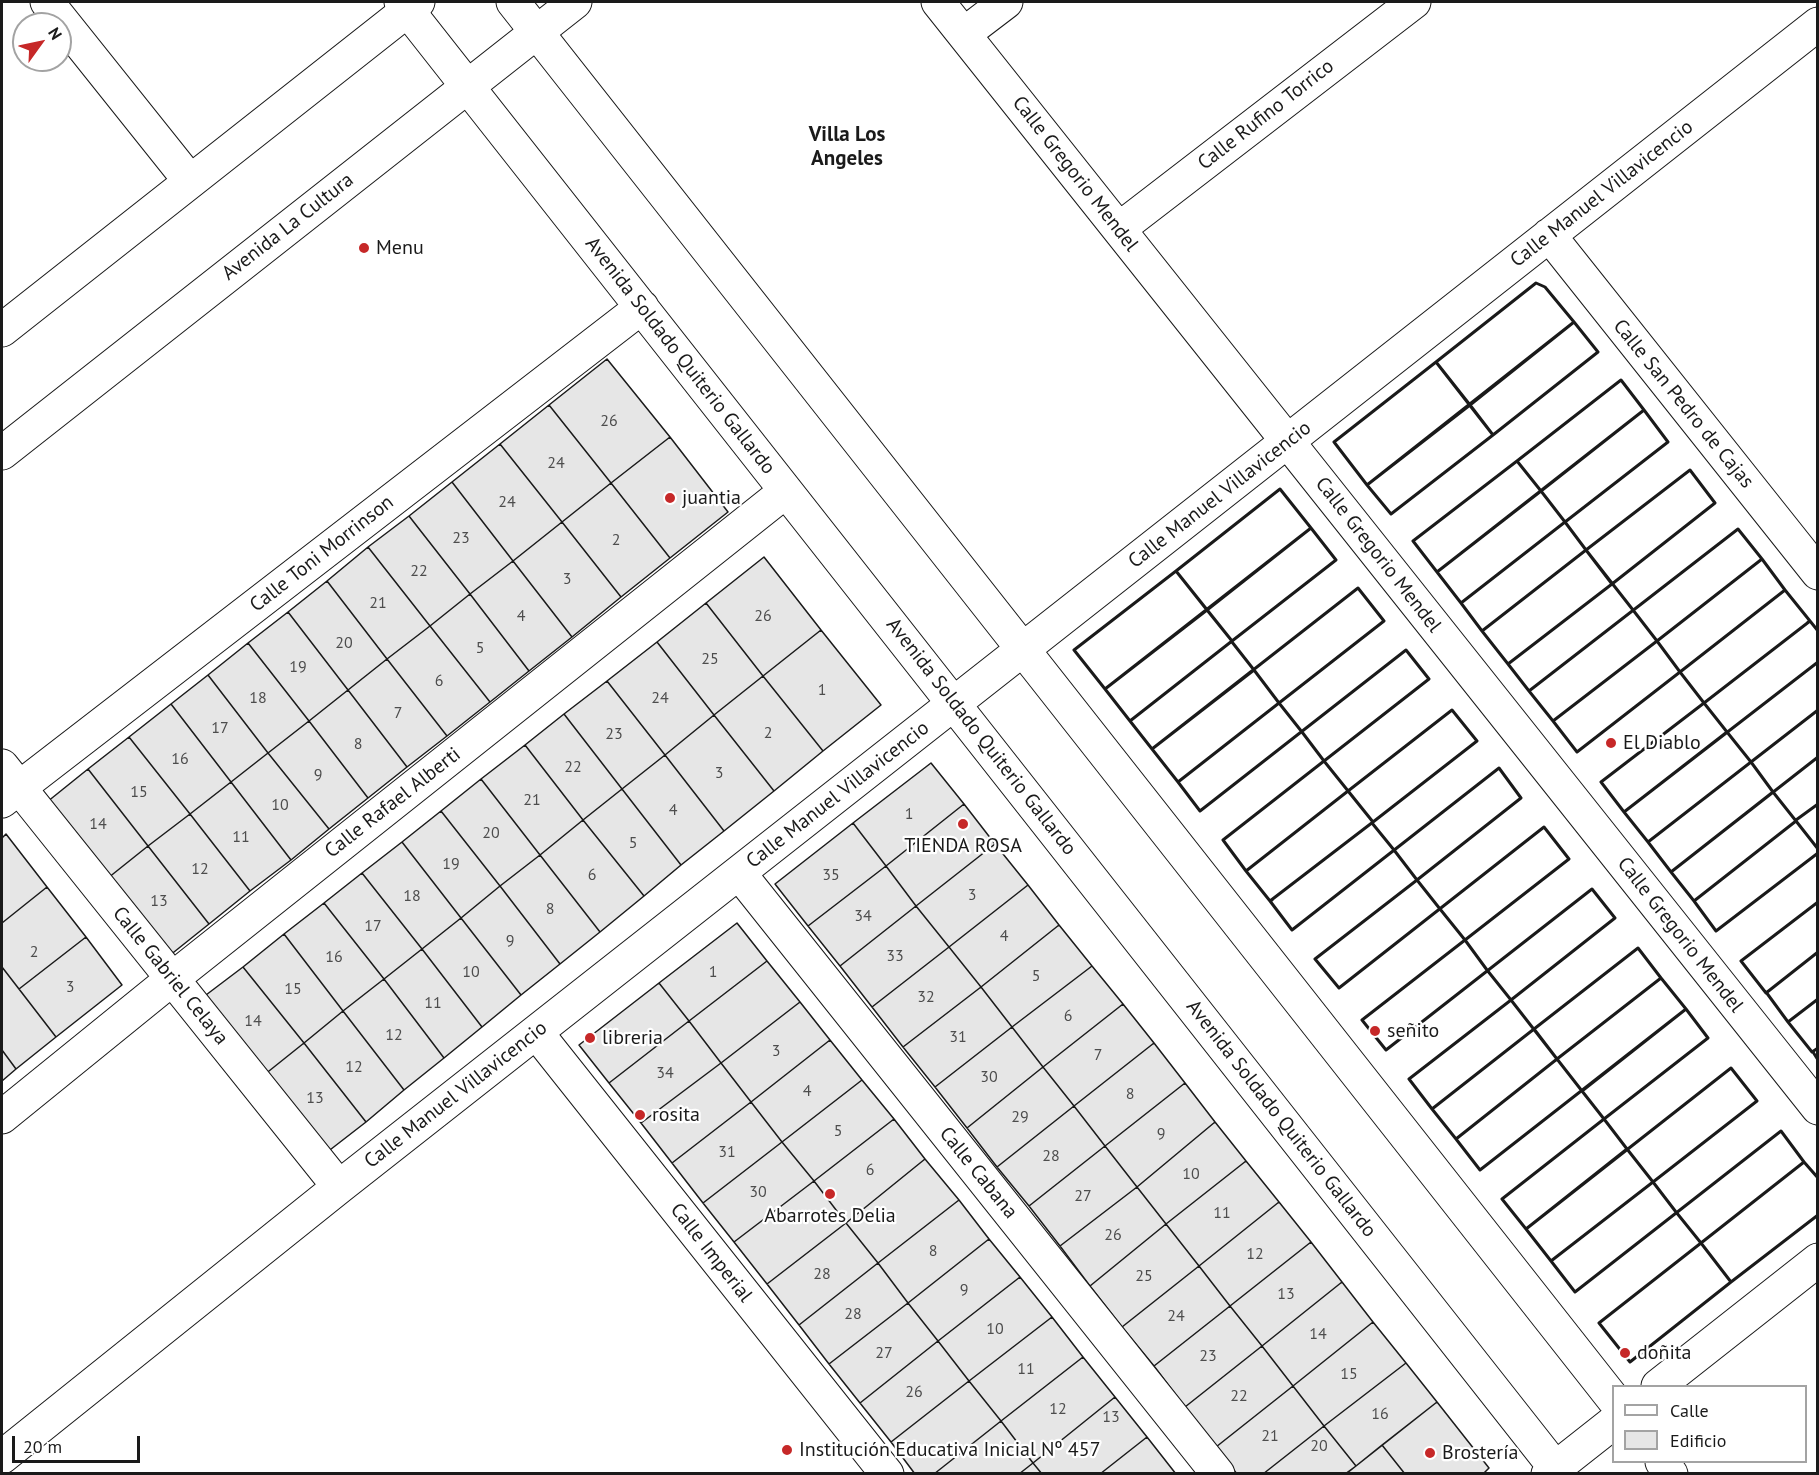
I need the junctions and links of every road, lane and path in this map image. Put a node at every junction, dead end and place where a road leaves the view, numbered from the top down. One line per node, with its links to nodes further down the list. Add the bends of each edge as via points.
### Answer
1 (47, 2): 12 (street)
2 (513, 2): 9 (street)
3 (575, 2): 9 (street, Avenida La Cultura)
4 (938, 2): 10 (street, Calle Gregorio Mendel)
5 (1006, 2): 10 (street)
6 (1413, 2): 13 (street, Calle Rufino Torrico)
7 (409, 4): 11 (street, Avenida Soldado Quiterio Gallardo); 12 (street)
8 (1818, 24): 14 (street, Calle Manuel Villavicencio)
9 (536, 31): 11 (street, Avenida La Cultura); 21 (street)
10 (964, 34): 13 (street, Calle Gregorio Mendel)
11 (468, 85): 15 (street, Avenida Soldado Quiterio Gallardo); 18 (street, Avenida La Cultura)
12 (190, 182): 16 (street)
13 (1119, 229): 17 (street, Calle Gregorio Mendel)
14 (1549, 235): 17 (street, Calle Manuel Villavicencio); 20 (street, Calle San Pedro de Cajas)
15 (642, 308): 19 (street, Avenida Soldado Quiterio Gallardo); 23 (street, Calle Toni Morrinson)
16 (2, 330)
17 (1288, 442): 21 (street, Calle Manuel Villavicencio); 27 (street, Calle Gregorio Mendel)
18 (2, 453)
19 (786, 491): 22 (street, Avenida Soldado Quiterio Gallardo); 25 (street, Calle Rafael Alberti)
20 (1818, 573)
21 (1023, 650): 22 (street, Calle Manuel Villavicencio); 32 (street)
22 (954, 703): 24 (street, Calle Manuel Villavicencio); 35 (street, Avenida Soldado Quiterio Gallardo)
23 (7, 785): 25 (street, Calle Gabriel Celaya)
24 (739, 873): 26 (street, Calle Manuel Villavicencio); 37 (street, Calle Cabana)
25 (172, 979): 28 (street, Calle Rafael Alberti); 29 (street, Calle Gabriel Celaya)
26 (536, 1032): 29 (street, Calle Manuel Villavicencio); 36 (street, Calle Imperial)
27 (1818, 1108)
28 (2, 1117)
29 (339, 1187): 34 (street, Calle Manuel Villavicencio)
30 (1818, 1260): 31 (street)
31 (1659, 1385)
32 (1612, 1397)
33 (1612, 1424): 35 (street)
34 (2, 1457)
35 (1554, 1472)
36 (887, 1473)
37 (1218, 1473)

